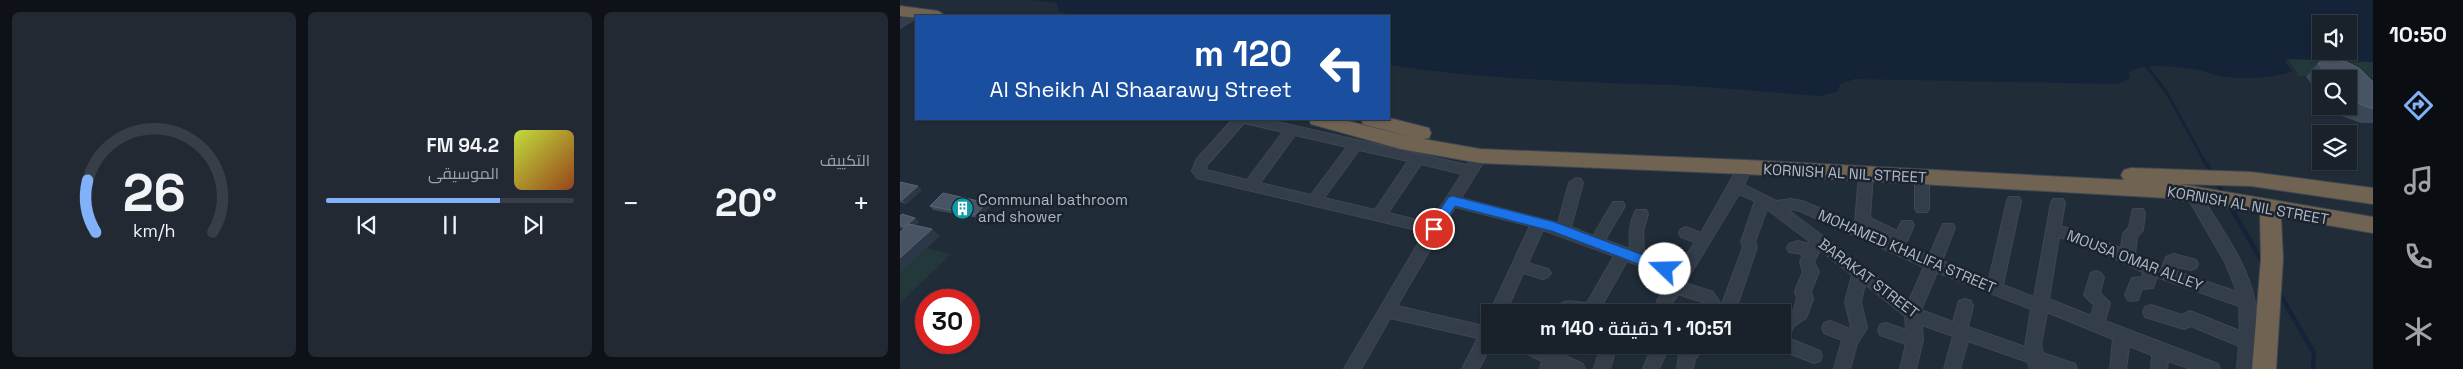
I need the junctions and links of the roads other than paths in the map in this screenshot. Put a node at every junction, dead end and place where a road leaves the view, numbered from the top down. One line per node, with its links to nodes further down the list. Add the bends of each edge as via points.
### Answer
1 (1239, 120): 13 (street, via 1201,163 1199,171)
2 (1250, 120): 5 (street)
3 (1321, 120): 8 (highway, KORNISH AL NIL STREET)
4 (1374, 120): 16 (highway, KORNISH AL NIL STREET, via 1444,137 1504,144 2008,171 2220,177)
5 (1292, 130): 6 (street); 13 (street)
6 (1355, 146): 7 (street); 17 (street)
7 (1417, 159): 8 (street); 27 (street)
8 (1476, 163): 9 (highway, KORNISH AL NIL STREET); 18 (street)
9 (1745, 167): 10 (highway, KORNISH AL NIL STREET); 14 (street)
10 (1866, 174): 11 (highway, KORNISH AL NIL STREET); 31 (street)
11 (1922, 177): 15 (highway, KORNISH AL NIL STREET); 23 (street)
12 (1576, 183): 35 (street)
13 (1250, 184): 17 (street)
14 (1736, 188): 20 (street, BARAKAT STREET); 37 (street)
15 (2192, 193): 24 (highway, KORNISH AL NIL STREET); 55 (street, via 2228,256)
16 (2373, 196)
17 (1315, 200): 27 (street)
18 (1452, 201): 28 (street); 33 (street)
19 (2014, 201): 52 (street)
20 (1768, 203): 31 (street, MOHAMED KHALIFA STREET, via 1798,204); 39 (street, BARAKAT STREET); 59 (street, via 1748,242 1750,247)
21 (2058, 203): 34 (street)
22 (1618, 206): 38 (street)
23 (1922, 208)
24 (2270, 208): 30 (highway, KORNISH AL NIL STREET); 98 (highway, via 2272,259)
25 (2138, 213): 42 (street, via 2136,230 2130,234)
26 (1641, 214): 41 (street, via 1636,232 1637,250)
27 (1379, 215): 33 (street)
28 (1539, 223): 35 (street); 45 (street)
29 (1907, 225): 31 (street, via 1900,239)
30 (2373, 225)
31 (1862, 226): 43 (street, MOHAMED KHALIFA STREET)
32 (1948, 228): 43 (street)
33 (1434, 229): 62 (street)
34 (2053, 229): 42 (street, MOUSA OMAR ALLEY); 60 (street)
35 (1563, 230): 38 (street)
36 (1686, 233): 37 (street)
37 (1703, 238): 51 (street)
38 (1596, 243): 41 (street)
39 (1814, 245): 40 (street); 47 (street, BARAKAT STREET); 65 (street, via 1806,262 1811,272 1803,291 1803,306 1800,313)
40 (1794, 248)
41 (1629, 255): 51 (street); 57 (street)
42 (2127, 258): 46 (street, MOUSA OMAR ALLEY)
43 (1933, 264): 52 (street, MOHAMED KHALIFA STREET); 63 (street)
44 (2190, 264): 49 (street, via 2171,261)
45 (1519, 266): 48 (street); 56 (street)
46 (2151, 270): 49 (street, MOUSA OMAR ALLEY); 53 (street, via 2148,284 2137,282)
47 (1860, 272): 63 (street, BARAKAT STREET); 72 (street, via 1853,302 1859,328)
48 (1543, 273)
49 (2168, 274): 55 (street, MOUSA OMAR ALLEY)
50 (2096, 277): 66 (street, via 2092,294 2102,303)
51 (1677, 281): 54 (street); 58 (street, via 1708,297)
52 (1994, 289): 60 (street, MOHAMED KHALIFA STREET)
53 (2133, 295)
54 (1665, 301)
55 (2247, 302): 74 (street)
56 (1502, 304)
57 (1595, 304)
58 (1712, 304)
59 (1730, 304)
60 (2040, 304): 66 (street, MOHAMED KHALIFA STREET); 83 (street, via 2033,346)
61 (1965, 306): 70 (street)
62 (1387, 311): 69 (street); 84 (street)
63 (1913, 312): 70 (street, BARAKAT STREET, via 1923,319); 73 (street)
64 (2151, 312): 74 (street, via 2184,322 2190,318)
65 (1791, 319)
66 (2096, 325): 71 (street, MOHAMED KHALIFA STREET)
67 (1830, 328): 72 (street)
68 (1886, 330): 73 (street)
69 (1481, 331)
70 (1960, 332): 83 (street, BARAKAT STREET); 92 (street)
71 (2122, 335): 77 (street, MOHAMED KHALIFA STREET); 94 (street)
72 (1853, 337): 90 (street)
73 (1915, 340): 91 (street)
74 (2248, 342): 97 (street)
75 (1791, 347): 81 (street)
76 (1481, 348): 85 (street)
77 (2160, 350): 95 (street); 96 (street, MOHAMED KHALIFA STREET)
78 (1606, 354): 87 (street)
79 (1657, 354): 88 (street)
80 (1690, 354): 89 (street)
81 (1814, 356)
82 (1552, 357): 86 (street)
83 (2037, 364): 93 (street, BARAKAT STREET)
84 (1352, 369)
85 (1470, 369)
86 (1577, 369)
87 (1602, 369)
88 (1651, 369)
89 (1685, 369)
90 (1842, 369)
91 (1908, 369)
92 (1952, 369)
93 (2069, 369)
94 (2118, 369)
95 (2159, 369)
96 (2212, 369)
97 (2245, 369)
98 (2264, 369)

